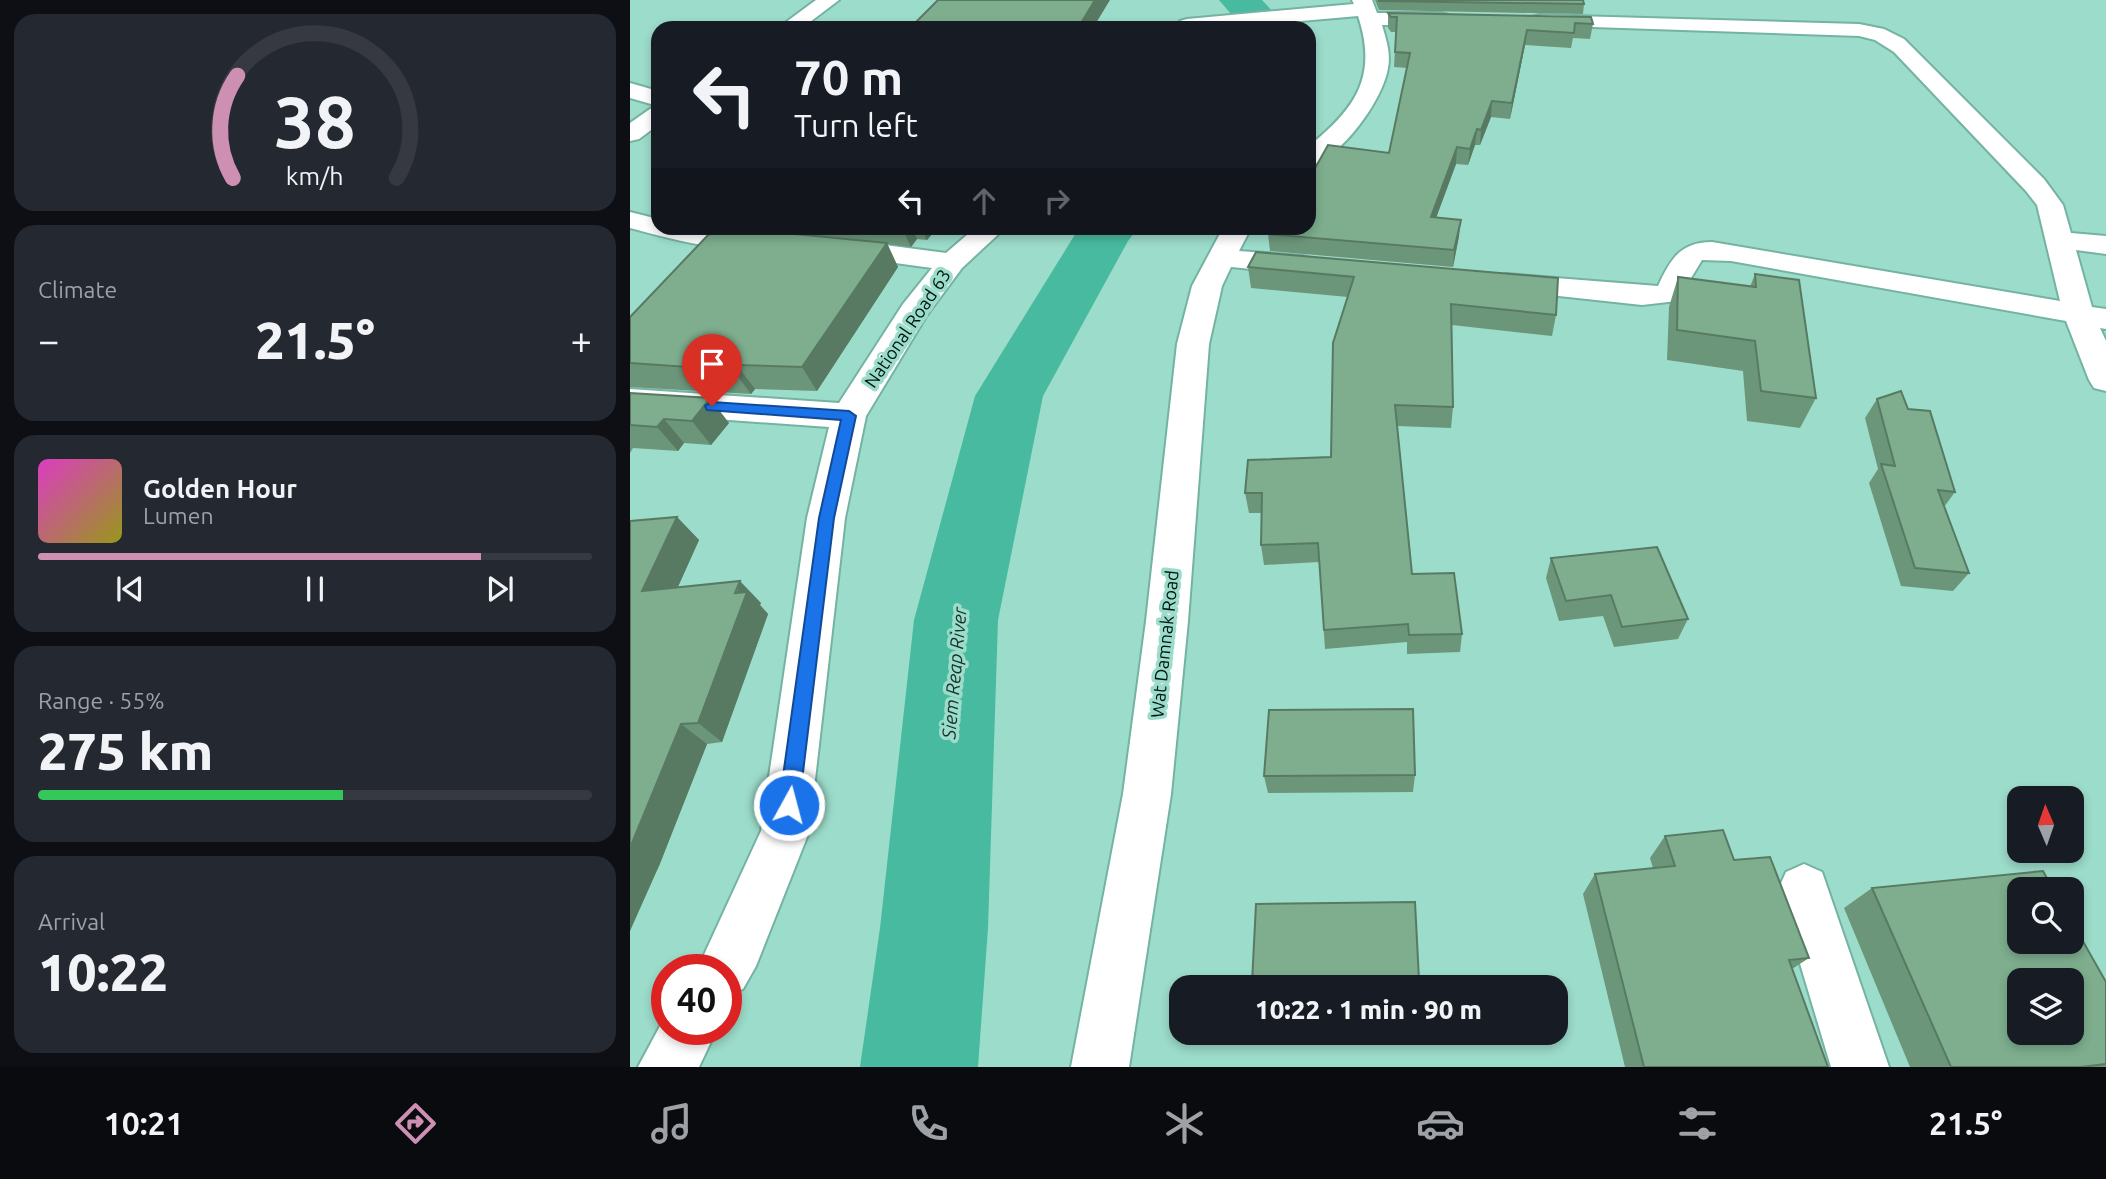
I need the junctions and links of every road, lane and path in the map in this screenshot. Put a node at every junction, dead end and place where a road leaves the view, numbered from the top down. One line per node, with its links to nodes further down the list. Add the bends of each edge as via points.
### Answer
1 (829, 0): 5 (street)
2 (1365, 9): 3 (street); 6 (street); 11 (street, via 1378,66 1359,110)
3 (1461, 20)
4 (1514, 20): 16 (street, via 1879,33 1902,47 2035,185 2050,205)
5 (798, 21)
6 (1238, 21)
7 (630, 90): 8 (street)
8 (651, 97)
9 (651, 119): 10 (street)
10 (630, 134)
11 (1316, 154)
12 (630, 220): 13 (street)
13 (651, 225)
14 (696, 235): 19 (street)
15 (983, 235): 19 (street, National Road 63)
16 (2059, 240): 18 (street); 22 (street)
17 (1229, 242): 20 (street); 30 (street, Wat Damnak Road, via 1207,286 1193,344 1147,794)
18 (2106, 244)
19 (952, 262): 25 (street, National Road 63, via 914,311)
20 (1331, 267)
21 (1481, 281): 22 (street, via 1666,295 1684,258 1706,250)
22 (2092, 316): 23 (street)
23 (2106, 380)
24 (630, 401): 25 (street)
25 (849, 416): 27 (street, National Road 63, via 826,518 785,832)
26 (1804, 890): 31 (street)
27 (733, 954)
28 (680, 1045): 29 (street)
29 (667, 1067)
30 (1100, 1067)
31 (1860, 1067)

